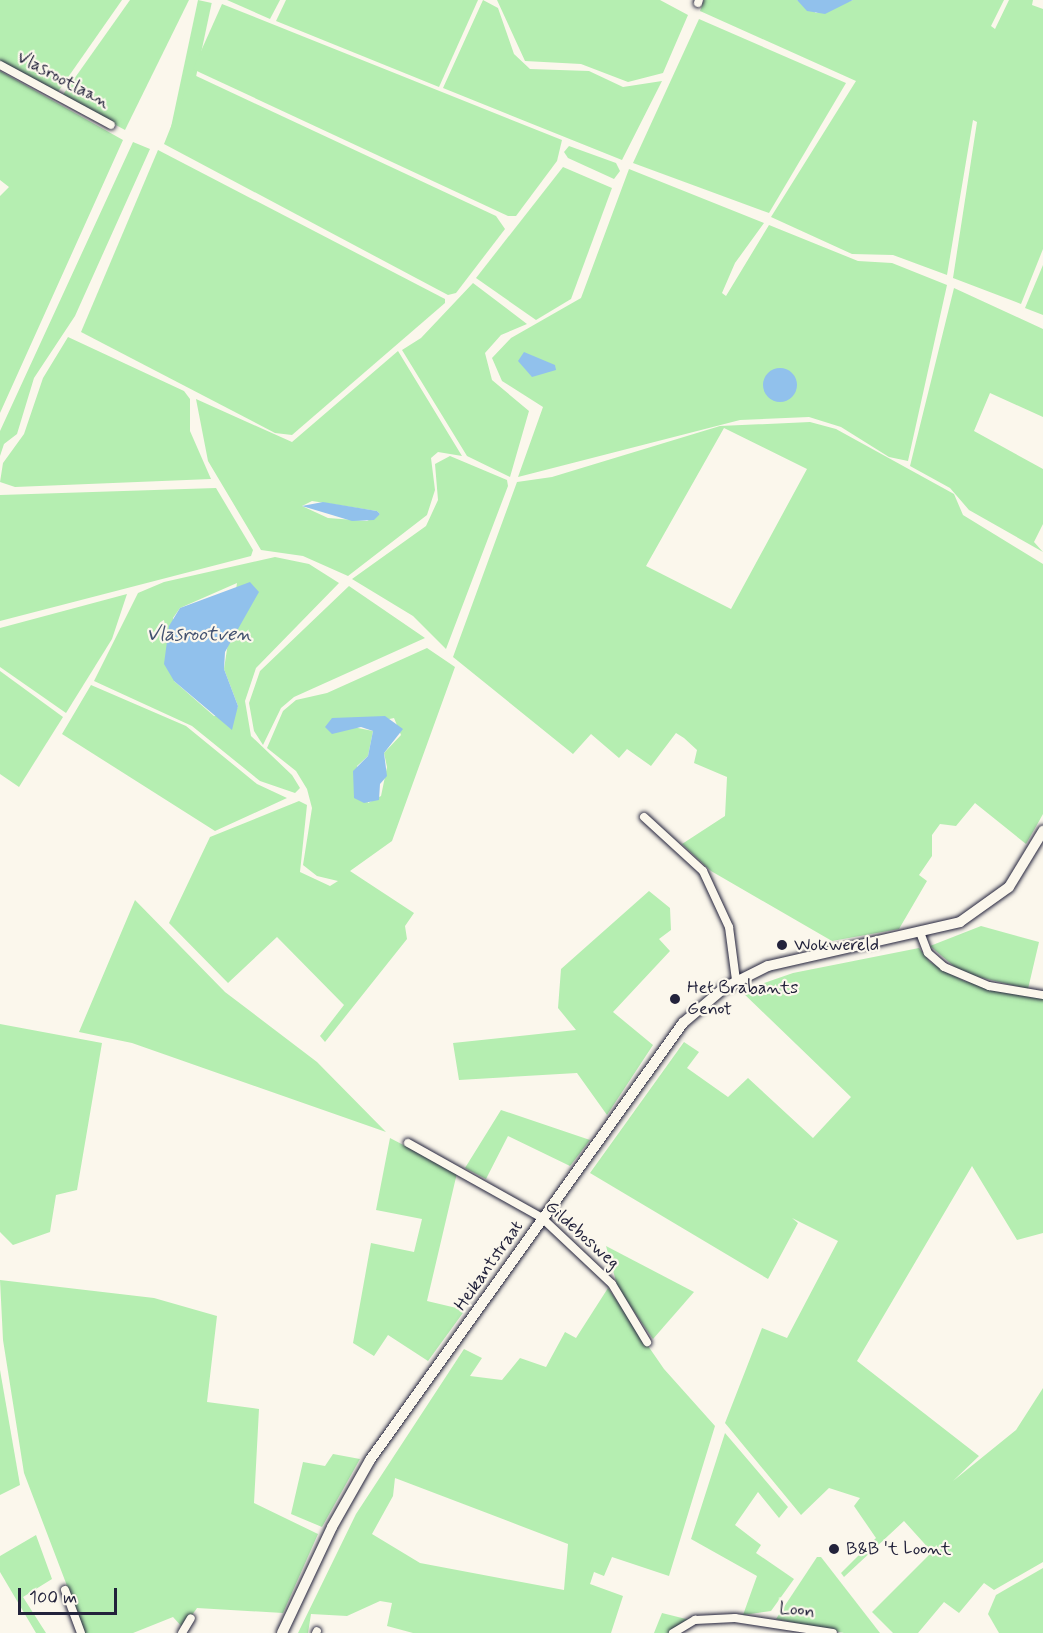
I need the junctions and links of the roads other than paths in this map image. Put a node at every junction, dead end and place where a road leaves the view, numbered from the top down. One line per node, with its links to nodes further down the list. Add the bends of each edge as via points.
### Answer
1 (0, 65): 2 (street, Vlasrootlaan)
2 (111, 124)
3 (644, 818): 6 (street, via 703,871 729,927)
4 (1043, 831): 5 (street, Heikantstraat, via 1009,887 985,908)
5 (921, 934): 6 (street, Heikantstraat, via 783,962); 7 (street, via 928,953 954,972 989,986)
6 (736, 980): 9 (street, Heikantstraat, via 683,1023 577,1176)
7 (1043, 995)
8 (408, 1143): 9 (street, Gildebosweg)
9 (542, 1218): 10 (street, Gildebosweg, via 612,1284); 15 (street, Heikantstraat, via 349,1492)
10 (647, 1342)
11 (65, 1590): 13 (street)
12 (191, 1618): 14 (street)
13 (81, 1633)
14 (182, 1633)
15 (284, 1633)
16 (673, 1633): 17 (street, Loon, via 695,1620 757,1621)
17 (833, 1633)

